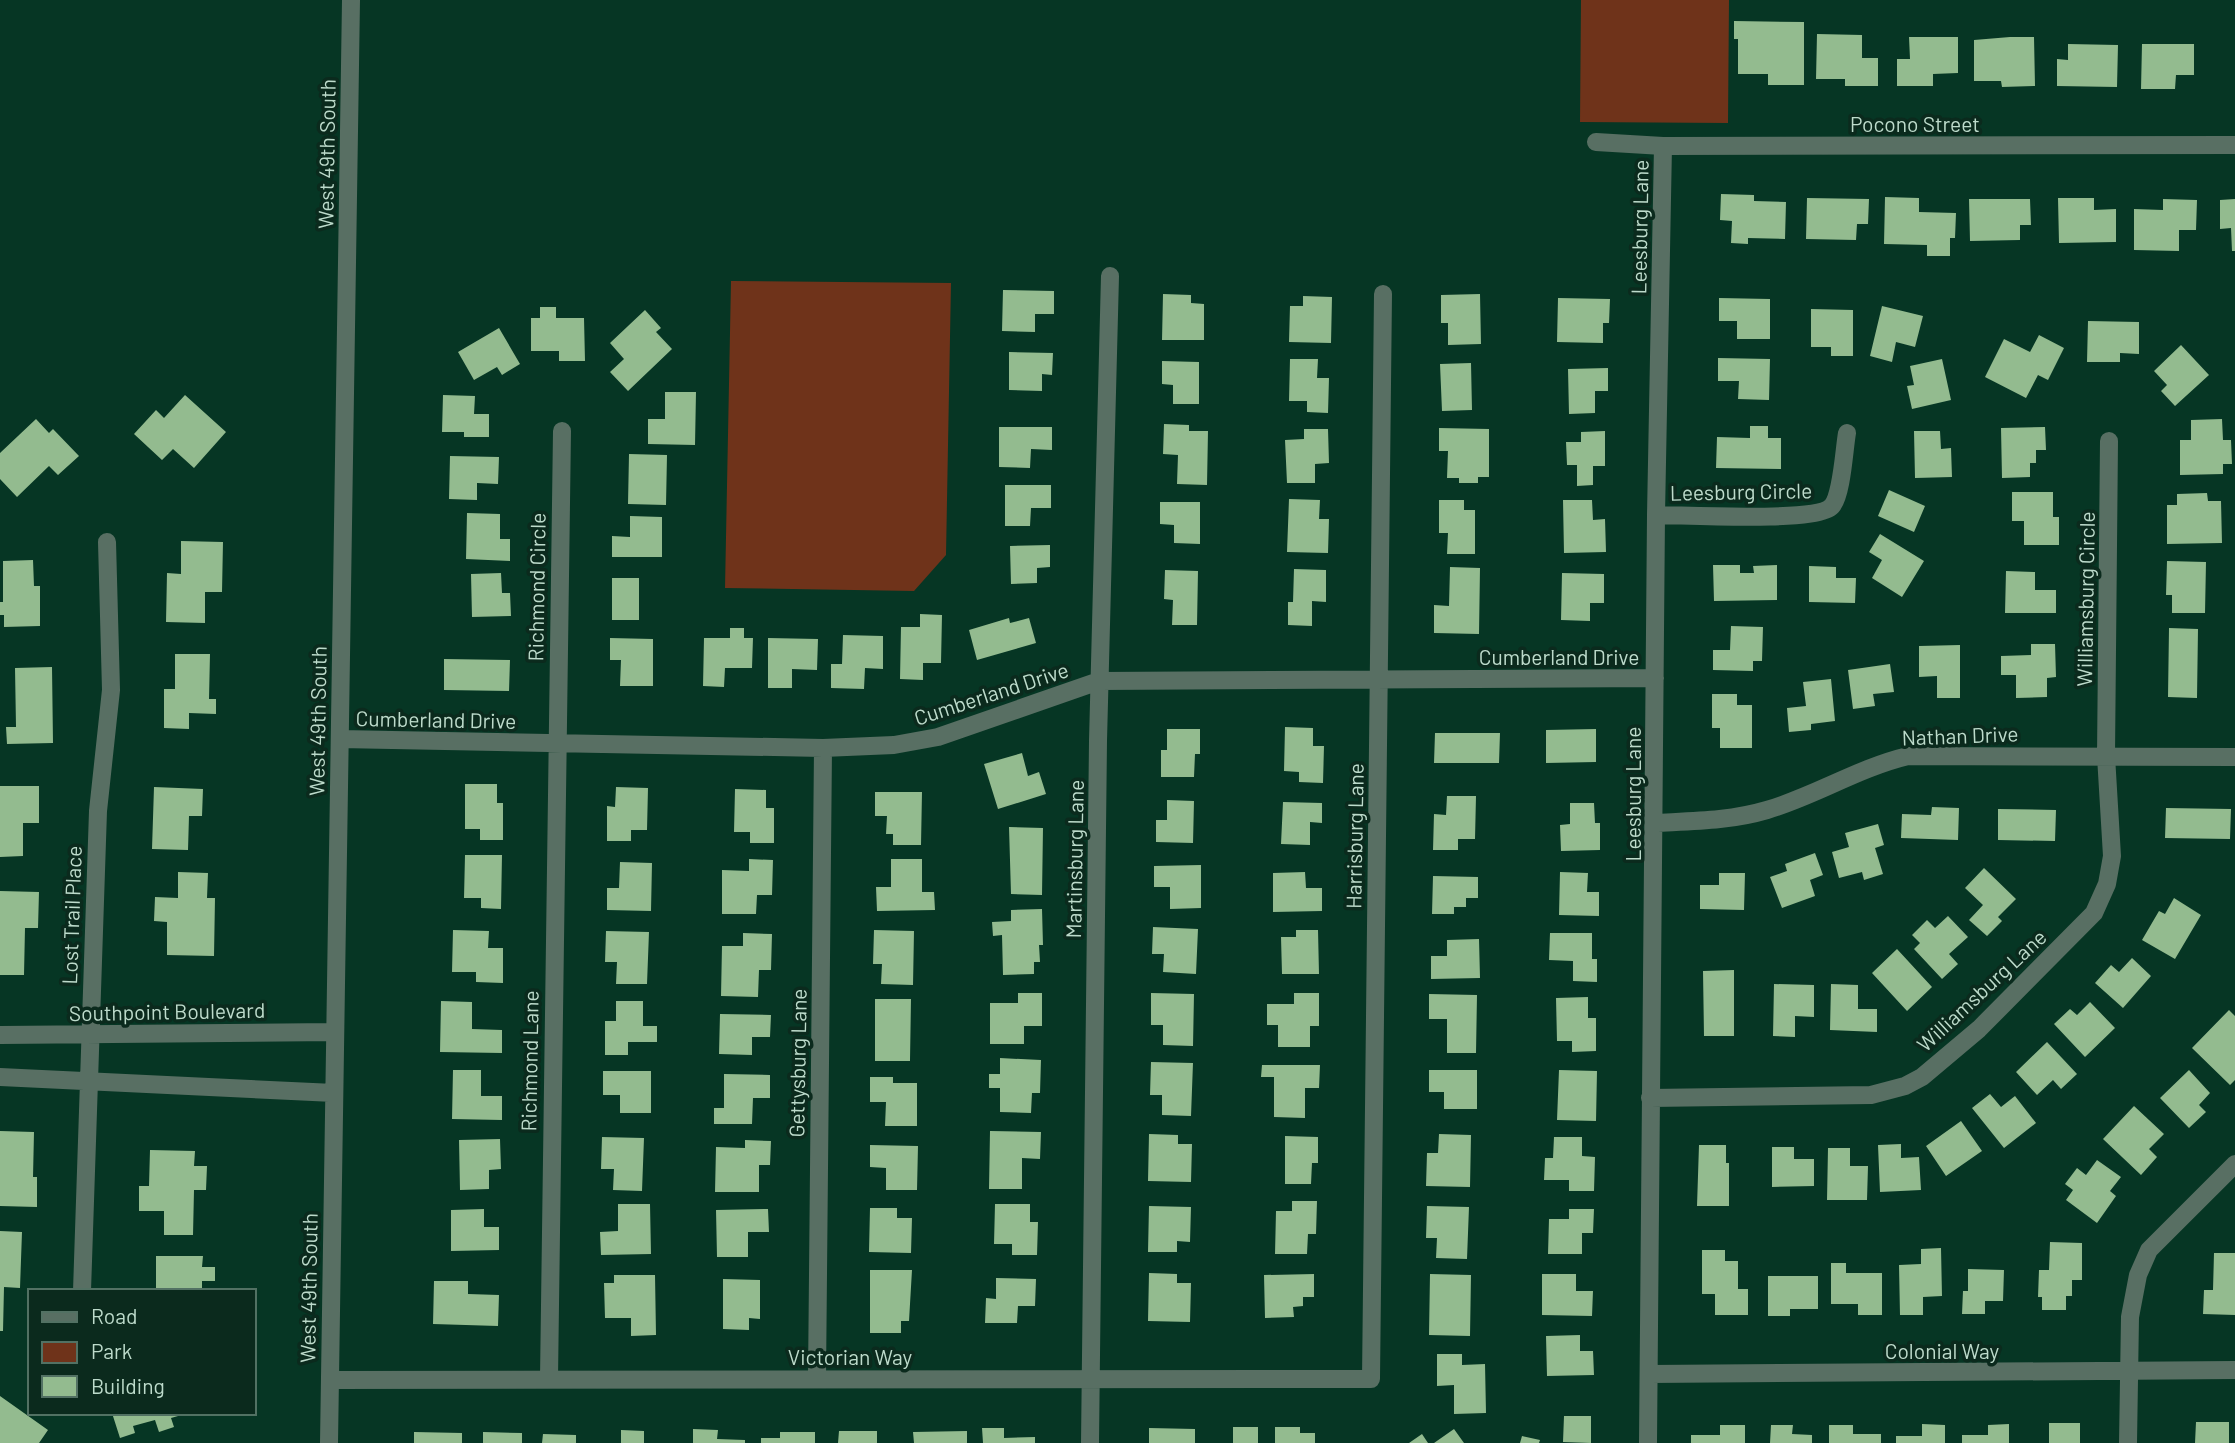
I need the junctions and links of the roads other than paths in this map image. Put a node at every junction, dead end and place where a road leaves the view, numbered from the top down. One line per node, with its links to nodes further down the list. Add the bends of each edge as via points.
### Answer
1 (351, 0): 15 (street, West 49th South)
2 (1596, 142): 4 (street, Pocono Street)
3 (2235, 145): 4 (street, Pocono Street)
4 (1663, 146): 10 (street, Leesburg Lane)
5 (1110, 276): 14 (street, Martinsburg Lane)
6 (1382, 294): 13 (street, Harrisburg Lane)
7 (562, 431): 16 (street, Richmond Circle)
8 (1847, 433): 10 (street, Leesburg Circle, via 1836,499 1822,513)
9 (2109, 441): 18 (street, Williamsburg Circle)
10 (1656, 515): 12 (street, Leesburg Lane)
11 (107, 542): 22 (street, Lost Trail Place, via 111,690 98,811)
12 (1655, 678): 13 (street, Cumberland Drive); 20 (street, Leesburg Lane)
13 (1378, 680): 14 (street, Cumberland Drive); 36 (street, Harrisburg Lane)
14 (1099, 681): 17 (street, Cumberland Drive, via 938,737 894,745); 33 (street, Martinsburg Lane)
15 (340, 739): 16 (street, Cumberland Drive); 21 (street, West 49th South)
16 (556, 744): 17 (street, Cumberland Drive); 34 (street, Richmond Lane)
17 (823, 748): 35 (street, Gettysburg Lane)
18 (2106, 756): 19 (street, Nathan Drive); 20 (street, Nathan Drive, via 1908,756 1881,762 1769,810 1724,820); 27 (street, Williamsburg Lane, via 2112,856 2107,884 2094,913 1979,1029 1922,1077 1871,1095)
19 (2235, 757)
20 (1655, 823): 27 (street, Leesburg Lane)
21 (335, 1032): 22 (street, Southpoint Boulevard); 26 (street, West 49th South)
22 (89, 1034): 23 (street, Southpoint Boulevard); 25 (street, Lost Trail Place)
23 (0, 1035)
24 (0, 1077): 25 (street)
25 (90, 1080): 26 (street); 29 (street, Lost Trail Place)
26 (334, 1093): 37 (street, West 49th South)
27 (1650, 1098): 32 (street, Leesburg Lane)
28 (2235, 1164): 31 (street, via 2149,1250 2138,1275 2130,1317)
29 (82, 1289)
30 (2235, 1370): 31 (street, Colonial Way)
31 (2127, 1372): 32 (street, Colonial Way); 41 (street)
32 (1649, 1374): 40 (street, Leesburg Lane)
33 (1090, 1377): 35 (street, Victorian Way); 36 (street, Victorian Way); 39 (street, Martinsburg Lane)
34 (549, 1378): 35 (street, Victorian Way); 37 (street, Victorian Way)
35 (817, 1379)
36 (1371, 1379)
37 (330, 1380): 38 (street, West 49th South)
38 (329, 1443)
39 (1090, 1443)
40 (1648, 1443)
41 (2128, 1443)

